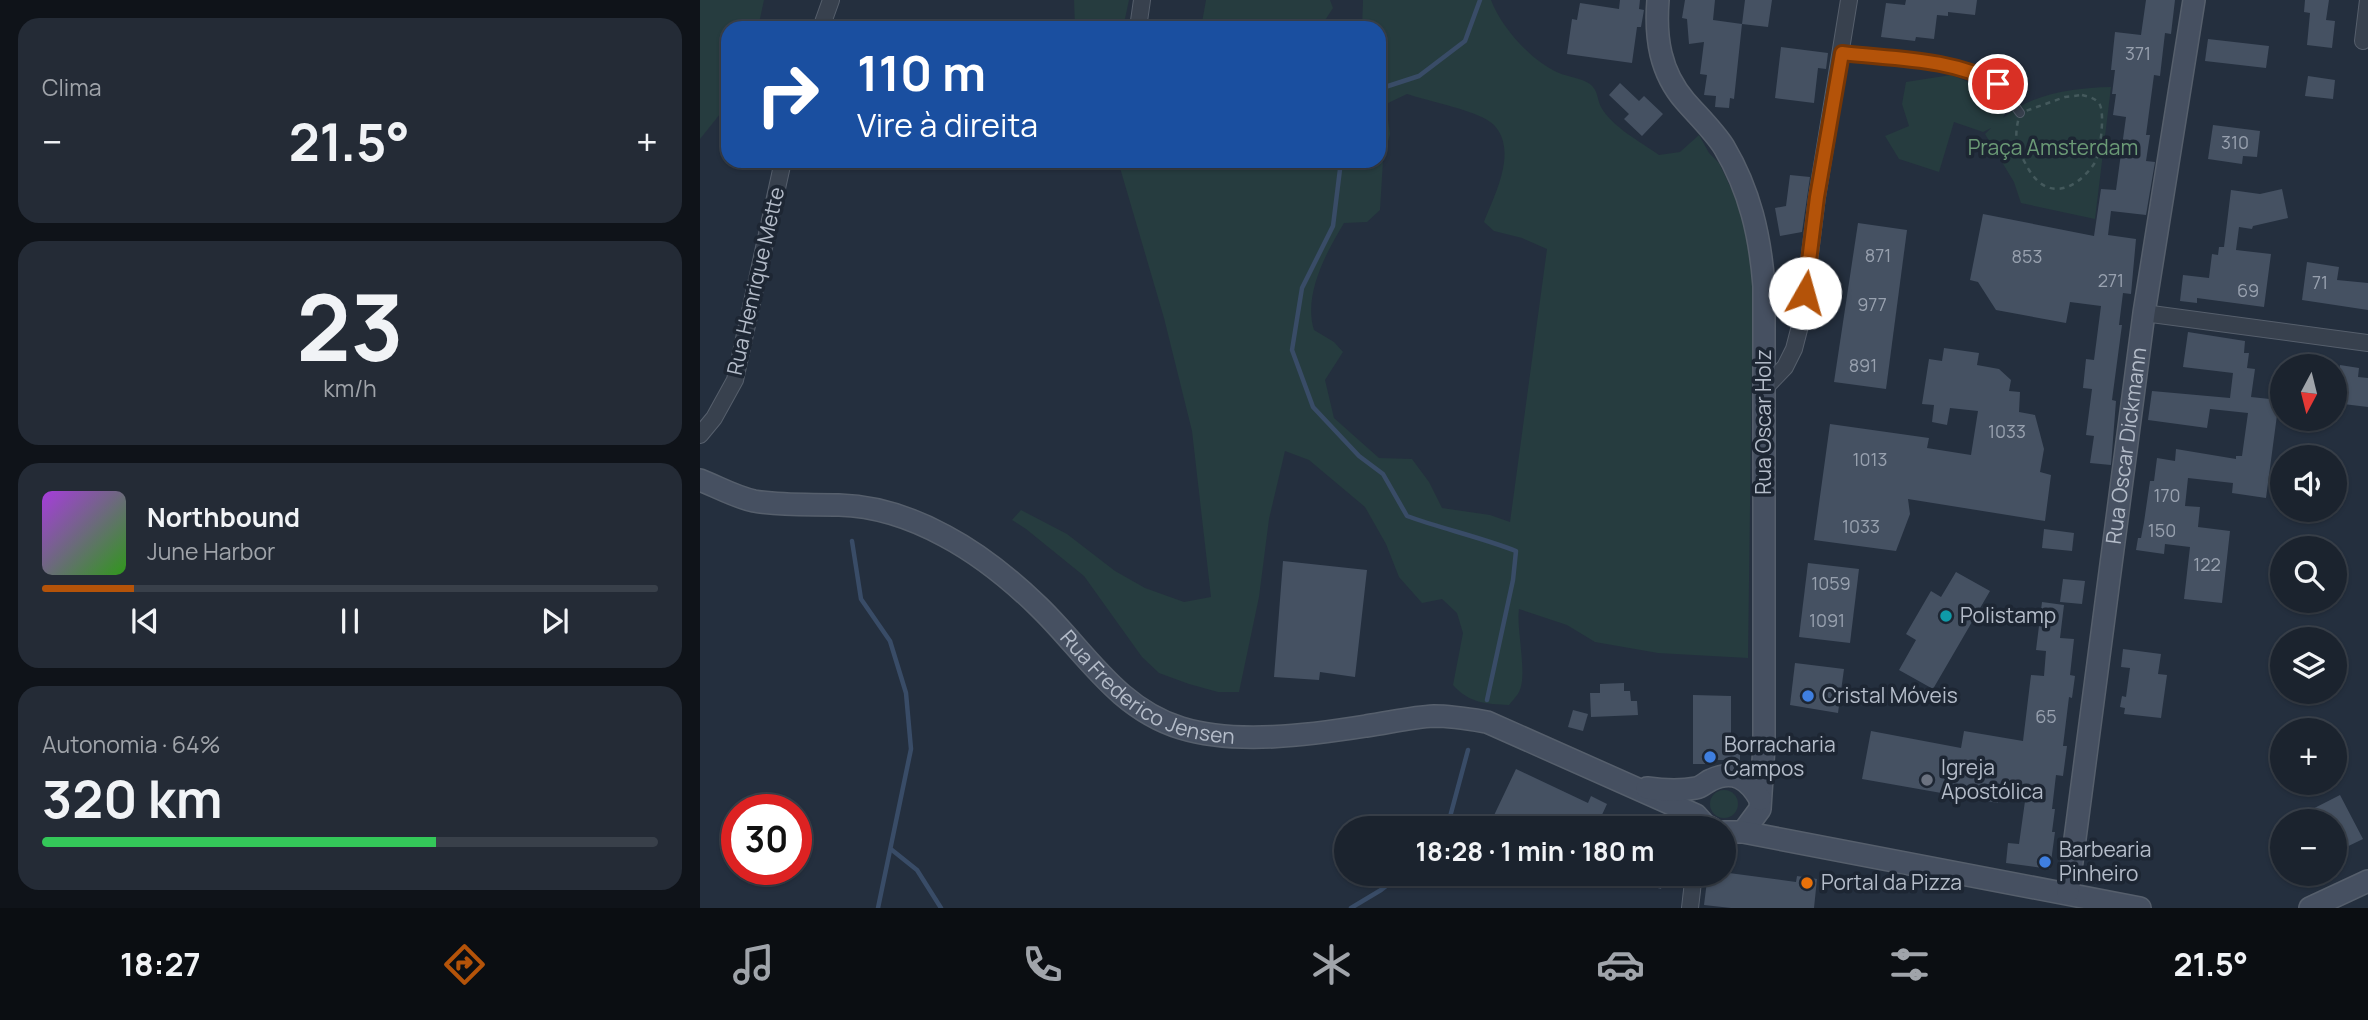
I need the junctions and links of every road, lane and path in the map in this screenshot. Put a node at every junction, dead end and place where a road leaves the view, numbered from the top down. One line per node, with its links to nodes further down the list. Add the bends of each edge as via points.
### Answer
1 (831, 0): 7 (street)
2 (1142, 0): 8 (street)
3 (1658, 0): 15 (main road, Rua Oscar Holz, via 1658,40 1666,73 1722,145 1742,183 1758,233 1764,286)
4 (1849, 0): 10 (street)
5 (2194, 0): 13 (main road, Rua Oscar Dickmann)
6 (2368, 0): 9 (street)
7 (824, 21)
8 (1139, 21)
9 (2363, 41)
10 (1842, 53): 11 (lane, via 1979,73 1998,84); 15 (street, via 1802,318 1789,358)
11 (2020, 113): 11 (path, via 2015,139 2019,153 2041,184 2064,189 2096,162 2103,118 2093,97 2065,97)
12 (781, 168): 16 (street, Rua Henrique Mette, via 735,380)
13 (2144, 313): 14 (street); 30 (main road, Rua Oscar Dickmann)
14 (2368, 343)
15 (1764, 389): 18 (main road, Rua Oscar Holz)
16 (700, 435)
17 (700, 480): 20 (main road, Rua Frederico Jensen, via 754,501 873,509 903,516 944,535 1039,607 1092,668 1134,705 1182,729 1244,737 1455,717 1487,722)
18 (1764, 746): 19 (main road, via 1752,770); 22 (main road, Rua Oscar Holz)
19 (1735, 775): 21 (main road, Rua Frederico Jensen, via 1717,777); 22 (main road, Rua Frederico Jensen, via 1746,780)
20 (1628, 785): 21 (main road, Rua Frederico Jensen); 23 (main road, Rua Frederico Jensen)
21 (1699, 788): 24 (main road)
22 (1760, 804): 25 (main road); 27 (main road, Rua Frederico Jensen, via 1772,823)
23 (1691, 816)
24 (1710, 816)
25 (1736, 816)
26 (1736, 831): 27 (main road, Rua Frederico Jensen)
27 (1814, 847): 30 (main road, Rua Frederico Jensen)
28 (2368, 881): 33 (main road)
29 (1693, 886): 31 (street)
30 (2068, 892): 32 (main road, Rua Frederico Jensen)
31 (1690, 908)
32 (2140, 908)
33 (2311, 908)

